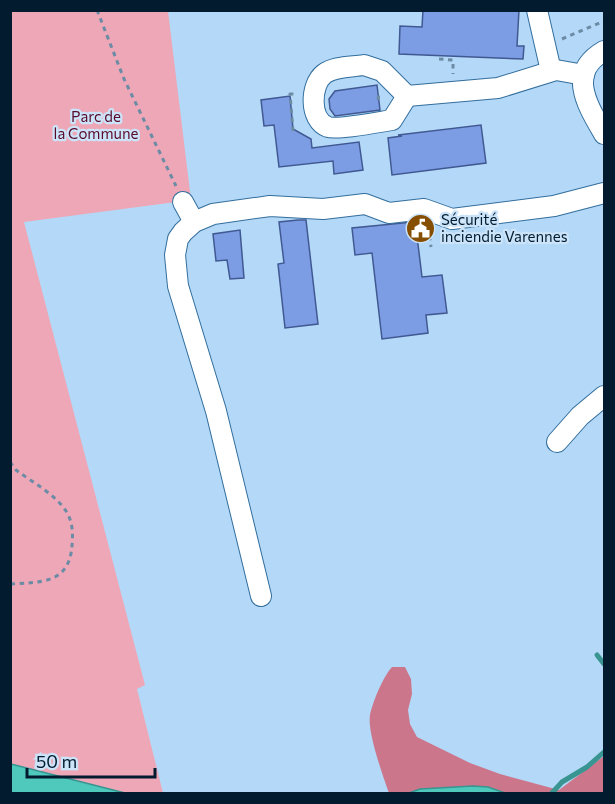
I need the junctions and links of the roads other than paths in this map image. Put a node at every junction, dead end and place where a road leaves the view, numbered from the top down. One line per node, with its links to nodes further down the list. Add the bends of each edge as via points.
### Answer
1 (537, 10): 3 (street)
2 (604, 51): 4 (street, via 590,62)
3 (551, 71): 4 (street); 5 (street, via 498,88)
4 (584, 75): 6 (street, via 587,102)
5 (407, 96): 5 (street, via 382,71 370,66 336,69 318,82 315,110 320,122 331,128 392,120)
6 (604, 134)
7 (604, 193): 9 (street, via 554,206 452,219 424,209 389,213 365,204 323,209 270,206 213,214)
8 (183, 202): 9 (street)
9 (194, 222): 12 (street, via 178,239 178,286 216,411)
10 (604, 396): 11 (street)
11 (557, 442)
12 (261, 596)

